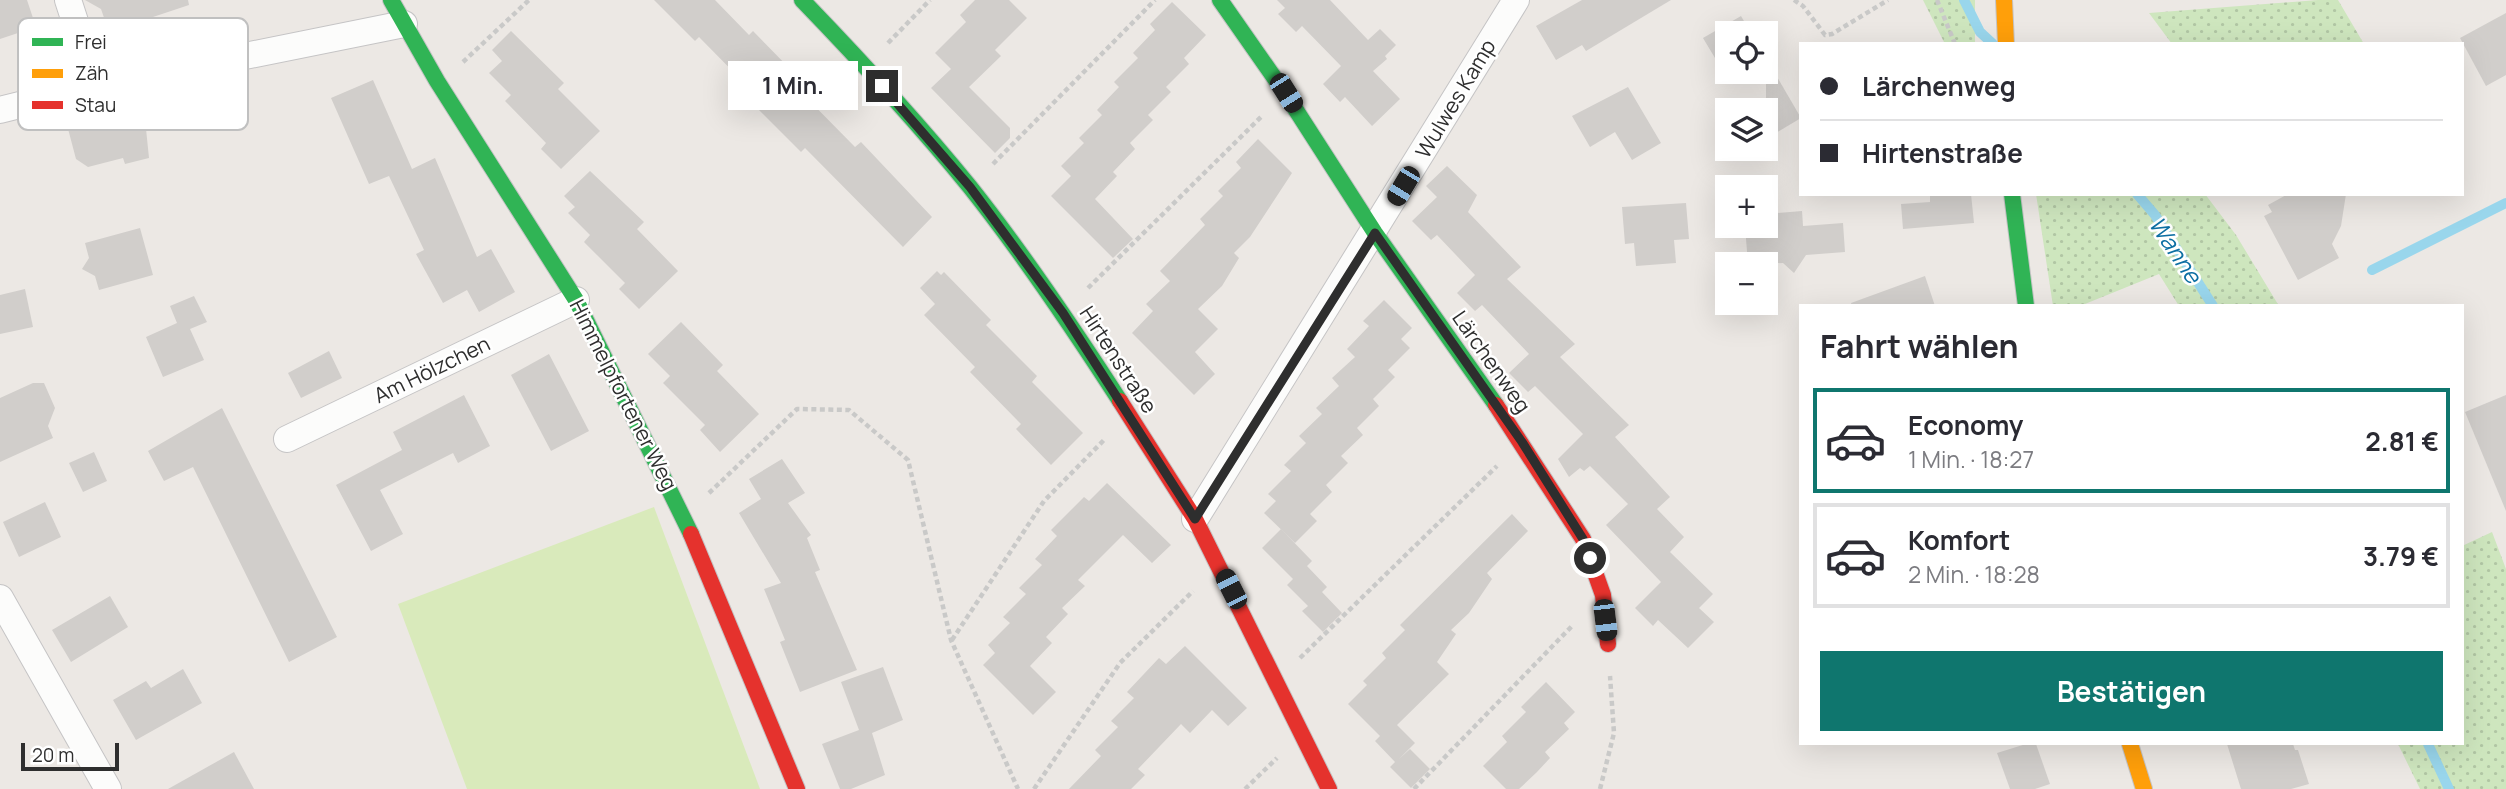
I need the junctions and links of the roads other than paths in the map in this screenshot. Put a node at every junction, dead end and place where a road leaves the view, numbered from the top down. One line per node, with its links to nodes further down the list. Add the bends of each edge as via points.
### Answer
1 (68, 0): 7 (street)
2 (391, 0): 8 (street, Himmelpfortener Weg)
3 (802, 0): 18 (street, Hirtenstraße, via 970,187 1063,313)
4 (1220, 0): 14 (street, Lärchenweg)
5 (1516, 0): 14 (street, Wulwes Kamp)
6 (2004, 8): 9 (street)
7 (74, 18)
8 (404, 24): 10 (street); 15 (street, Himmelpfortener Weg)
9 (2006, 42)
10 (248, 55)
11 (18, 105): 12 (street)
12 (0, 110)
13 (2012, 196): 16 (street)
14 (1375, 233): 18 (street, Wulwes Kamp); 20 (street, Lärchenweg, via 1522,442 1583,539 1603,595)
15 (576, 300): 17 (street, Am Hölzchen); 23 (street, Himmelpfortener Weg, via 684,518)
16 (2026, 304)
17 (287, 439)
18 (1195, 519): 24 (street, Hirtenstraße)
19 (0, 598): 22 (street)
20 (1608, 644)
21 (2130, 745): 25 (street)
22 (108, 789)
23 (797, 789)
24 (1329, 789)
25 (2144, 789)

